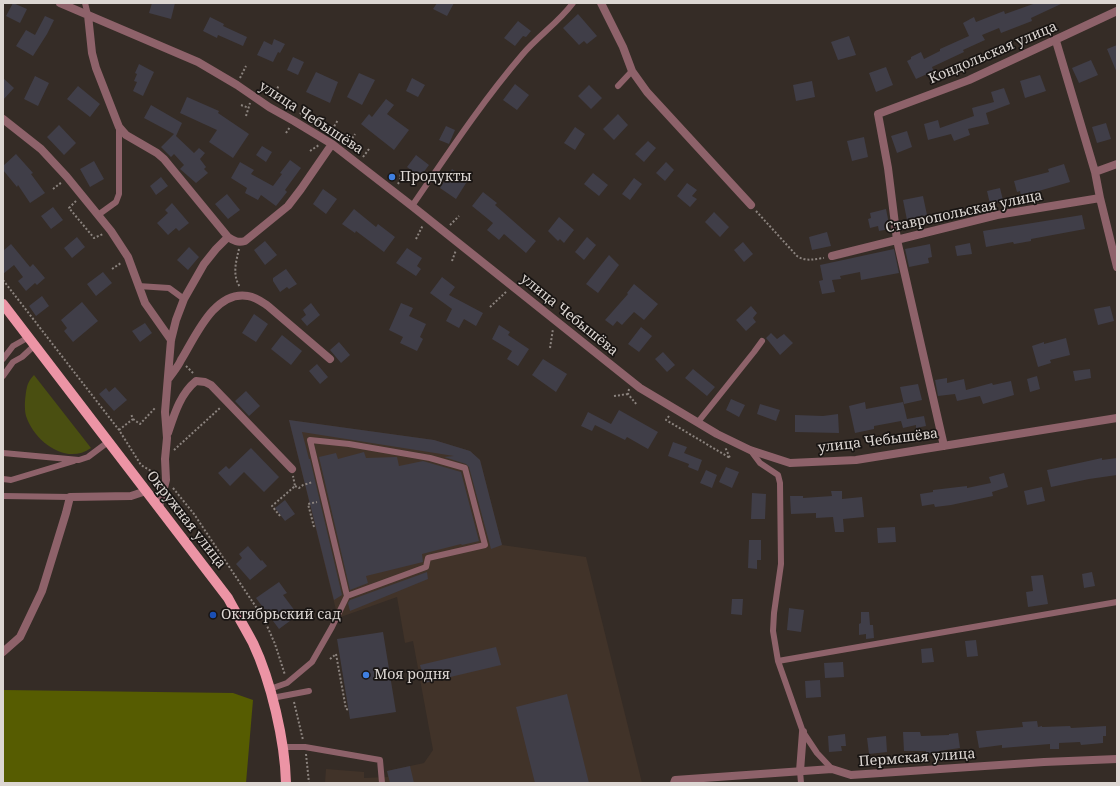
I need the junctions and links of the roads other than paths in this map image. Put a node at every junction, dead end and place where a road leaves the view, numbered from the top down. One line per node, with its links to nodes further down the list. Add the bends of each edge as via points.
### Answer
1 (60, 3): 6 (street, улица Чебышёва)
2 (85, 3): 6 (lane)
3 (573, 3): 17 (lane, via 563,16 522,54 465,129)
4 (601, 3): 8 (street)
5 (1117, 11): 7 (street, Кондольская улица)
6 (88, 15): 11 (street, via 96,68); 12 (street, улица Чебышёва, via 198,62)
7 (1056, 41): 14 (street); 20 (street, Кондольская улица, via 968,80 878,114)
8 (632, 71): 9 (lane); 16 (street, via 647,92)
9 (618, 86)
10 (3, 119): 18 (street, via 41,150)
11 (119, 127): 18 (lane, via 119,194 116,202); 19 (street, via 126,135 164,159)
12 (332, 144): 17 (street, улица Чебышёва); 19 (street, via 288,206 249,238 240,242)
13 (1117, 164): 14 (street)
14 (1095, 172): 15 (street)
15 (1100, 198): 20 (street, Ставропольская улица, via 997,215); 22 (street)
16 (751, 205)
17 (412, 206): 34 (street, улица Чебышёва, via 640,388)
18 (98, 215): 23 (street, via 128,257)
19 (228, 237): 24 (street, via 204,264)
20 (897, 240): 21 (street, Ставропольская улица); 37 (street)
21 (832, 256)
22 (1117, 267)
23 (138, 286): 24 (lane, via 169,288); 26 (street, via 145,303)
24 (184, 299): 26 (street)
25 (3, 304): 27 (main road, Окружная улица)
26 (171, 340): 32 (street)
27 (32, 341): 29 (lane, via 12,346); 31 (lane, via 22,357 13,362); 36 (main road, Окружная улица)
28 (762, 341): 34 (lane)
29 (3, 359)
30 (330, 359): 32 (street, via 268,306 249,296 239,296 227,300 214,310)
31 (3, 376)
32 (168, 379): 35 (street, via 165,412)
33 (1117, 418): 37 (street, улица Чебышёва)
34 (698, 422): 38 (street, улица Чебышёва)
35 (167, 438): 41 (street, via 184,394 190,386 200,380 210,385); 46 (street, via 166,480)
36 (108, 442): 40 (lane, via 88,457); 43 (main road, Окружная улица)
37 (944, 446): 38 (street, улица Чебышёва, via 856,460 790,463)
38 (750, 450): 50 (lane, via 760,463 780,479 781,564 773,631)
39 (3, 453): 40 (lane)
40 (78, 460): 42 (lane, via 11,480)
41 (292, 469)
42 (3, 479)
43 (146, 491): 45 (street, via 131,496); 46 (main road, Окружная улица)
44 (3, 496): 45 (lane)
45 (70, 497): 49 (street, via 42,591 20,637)
46 (159, 507): 52 (main road, Окружная улица, via 228,598 254,644)
47 (347, 596): 47 (lane, via 310,440 430,458 465,468 485,545 428,558 426,567); 52 (lane, via 312,662)
48 (1117, 602): 50 (lane)
49 (3, 652)
50 (778, 661): 53 (lane)
51 (309, 691): 52 (lane)
52 (271, 694): 54 (main road, Окружная улица)
53 (804, 732): 56 (lane, via 817,754); 57 (street)
54 (282, 747): 58 (main road, Окружная улица); 59 (lane, via 305,747 380,760)
55 (1117, 759): 56 (street, Пермская улица, via 851,775)
56 (832, 769): 57 (street, Пермская улица)
57 (800, 771): 60 (street, Пермская улица, via 675,780); 61 (lane)
58 (286, 783)
59 (382, 783)
60 (674, 783)
61 (801, 783)

